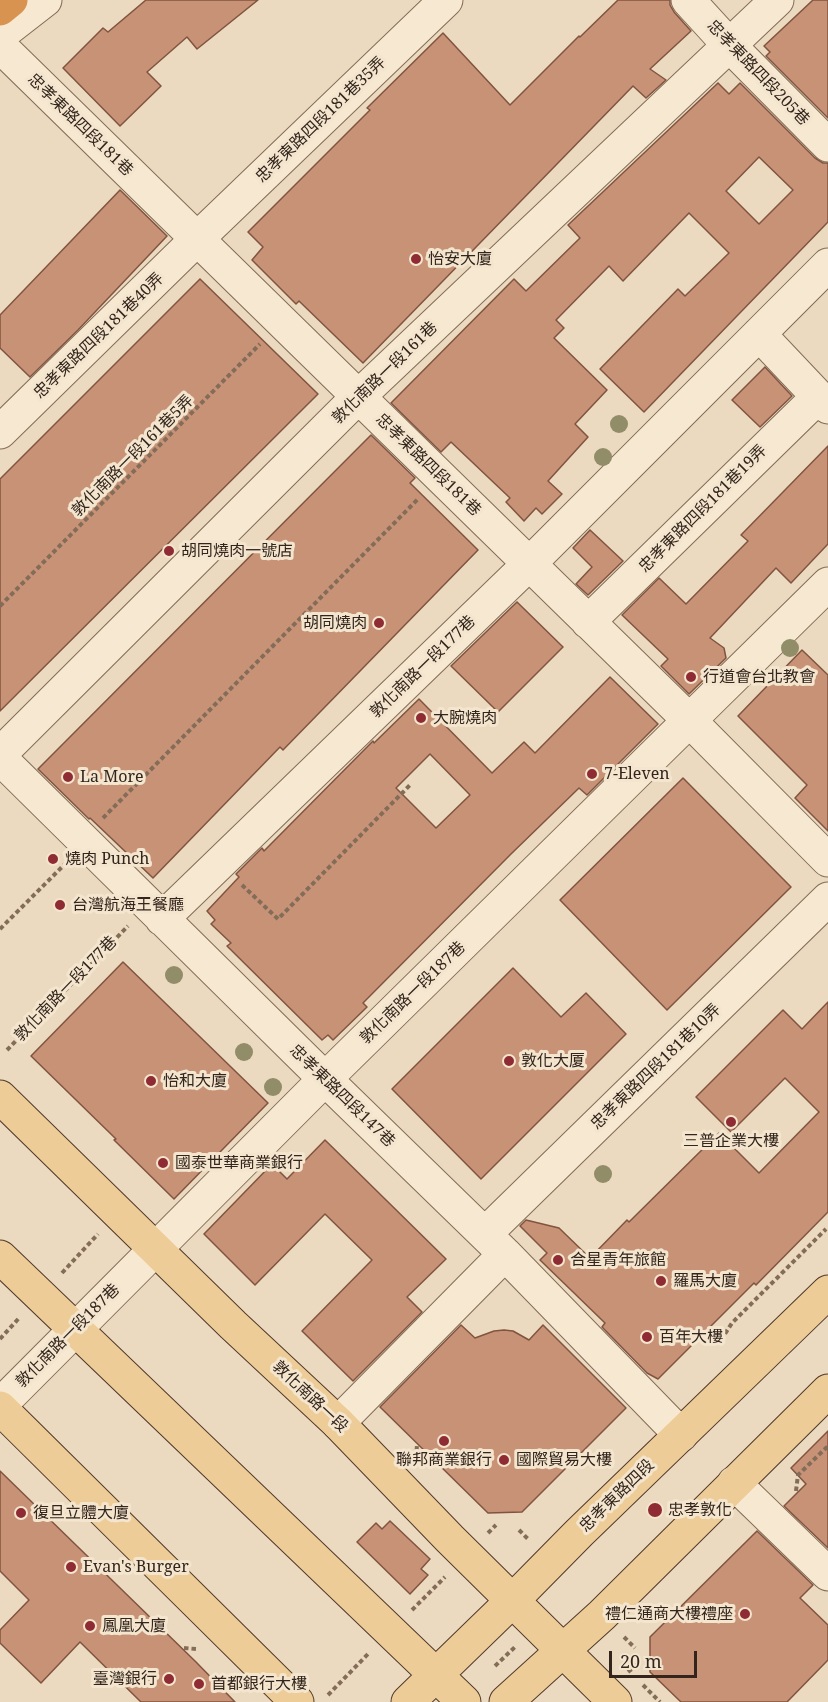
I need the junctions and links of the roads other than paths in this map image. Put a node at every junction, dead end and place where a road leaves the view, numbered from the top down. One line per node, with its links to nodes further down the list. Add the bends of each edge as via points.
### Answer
1 (11, 0): 6 (highway)
2 (45, 0): 7 (street)
3 (446, 0): 11 (street, 忠孝東路四段181巷35弄)
4 (688, 0): 9 (street, 忠孝東路四段205巷)
5 (777, 0): 9 (street, 敦化南路一段161巷)
6 (0, 9)
7 (0, 35)
8 (0, 46): 11 (street, 忠孝東路四段181巷)
9 (730, 46): 10 (street, 忠孝東路四段205巷); 14 (street, 敦化南路一段161巷)
10 (828, 145)
11 (197, 239): 14 (street, 忠孝東路四段181巷); 16 (street, 忠孝東路四段181巷40弄)
12 (828, 265): 13 (street, 敦化南路一段177巷)
13 (759, 334): 15 (street); 17 (street, 敦化南路一段177巷)
14 (358, 397): 17 (street, 忠孝東路四段181巷); 21 (street, 敦化南路一段161巷)
15 (823, 402): 19 (street, 忠孝東路四段181巷19弄)
16 (0, 432)
17 (530, 564): 19 (street, 忠孝東路四段181巷); 25 (street, 敦化南路一段177巷)
18 (828, 584): 20 (street, 敦化南路一段187巷)
19 (588, 622): 20 (street, 忠孝東路四段181巷)
20 (690, 722): 23 (street, 忠孝東路四段181巷); 26 (street, 敦化南路一段187巷)
21 (0, 754)
22 (0, 758): 25 (street, 忠孝東路四段147巷)
23 (828, 860)
24 (828, 899): 28 (street, 忠孝東路四段181巷10弄)
25 (162, 919): 26 (street, 忠孝東路四段147巷)
26 (325, 1079): 28 (street, 忠孝東路四段147巷); 29 (street, 敦化南路一段187巷)
27 (0, 1097): 29 (main road, 敦化南路一段)
28 (495, 1244): 35 (street, 忠孝東路四段181巷10弄); 36 (street, 忠孝東路四段147巷)
29 (156, 1249): 32 (street, 敦化南路一段187巷); 35 (main road, 敦化南路一段)
30 (0, 1257): 32 (main road)
31 (828, 1292): 36 (main road, 忠孝東路四段)
32 (75, 1329): 34 (street, 敦化南路一段187巷); 41 (main road)
33 (828, 1391): 37 (main road)
34 (0, 1406): 42 (main road)
35 (338, 1423): 39 (main road, 敦化南路一段)
36 (681, 1435): 39 (main road, 忠孝東路四段)
37 (734, 1483): 38 (street); 40 (main road)
38 (828, 1574)
39 (512, 1601): 40 (main road, 敦化南路一段); 41 (main road, 忠孝東路四段)
40 (562, 1650): 45 (main road); 46 (main road, 敦化南路一段)
41 (436, 1675): 43 (main road, 忠孝東路四段); 44 (main road)
42 (297, 1702)
43 (408, 1702)
44 (464, 1702)
45 (506, 1702)
46 (615, 1702)

